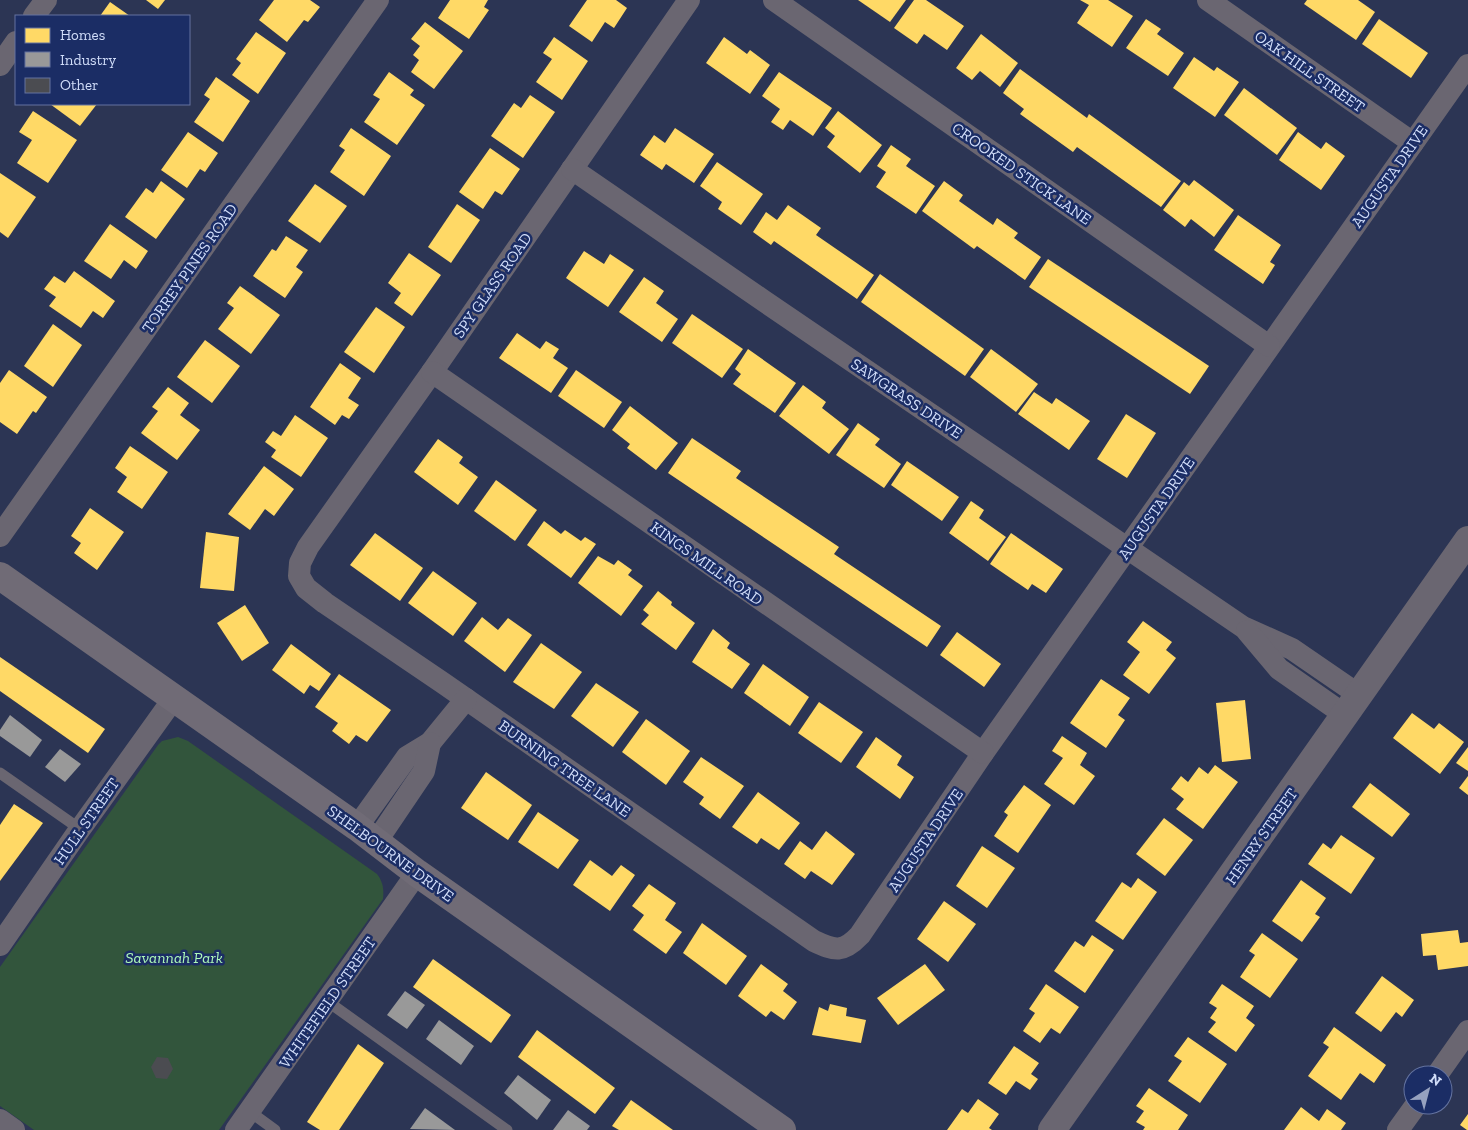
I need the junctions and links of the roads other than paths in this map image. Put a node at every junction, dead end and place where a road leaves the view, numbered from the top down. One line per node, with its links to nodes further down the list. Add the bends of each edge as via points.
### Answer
1 (46, 0): 6 (street)
2 (378, 0): 14 (street, TORREY PINES ROAD)
3 (689, 0): 11 (street, SPY GLASS ROAD)
4 (774, 0): 12 (street, CROOKED STICK LANE)
5 (1208, 0): 10 (street, OAK HILL STREET)
6 (35, 15)
7 (15, 43): 8 (street)
8 (0, 65)
9 (1468, 65): 10 (street, AUGUSTA DRIVE)
10 (1413, 143): 12 (street, AUGUSTA DRIVE)
11 (572, 168): 13 (street, SPY GLASS ROAD); 16 (street, SAWGRASS DRIVE)
12 (1269, 346): 16 (street, AUGUSTA DRIVE)
13 (432, 372): 17 (street, SPY GLASS ROAD, via 308,547); 22 (street, KINGS MILL ROAD)
14 (0, 536)
15 (1468, 540): 21 (street, HENRY STREET)
16 (1129, 548): 21 (street, SAWGRASS DRIVE, via 1243,627 1279,669); 22 (street, AUGUSTA DRIVE)
17 (298, 572): 20 (street, BURNING TREE LANE, via 306,588 325,603)
18 (0, 576): 19 (main road, SHELBOURNE DRIVE)
19 (174, 698): 24 (street, HULL STREET); 25 (main road, SHELBOURNE DRIVE)
20 (466, 698): 25 (street, via 430,743 408,757); 28 (street, BURNING TREE LANE, via 814,941 835,949)
21 (1352, 705): 40 (street, HENRY STREET)
22 (983, 753): 28 (street, AUGUSTA DRIVE, via 860,936)
23 (0, 773): 24 (lane)
24 (80, 830): 27 (street, HULL STREET)
25 (366, 834): 26 (main road, SHELBOURNE DRIVE)
26 (417, 873): 29 (street, WHITEFIELD STREET); 39 (main road, SHELBOURNE DRIVE)
27 (1, 941)
28 (843, 948)
29 (327, 1001): 32 (street, WHITEFIELD STREET); 38 (lane)
30 (1468, 1031): 31 (street)
31 (1444, 1065)
32 (249, 1111): 36 (street, WHITEFIELD STREET); 37 (lane)
33 (1409, 1115): 41 (street)
34 (0, 1120): 35 (street)
35 (14, 1130)
36 (236, 1130)
37 (275, 1130)
38 (507, 1130)
39 (782, 1130)
40 (1052, 1130)
41 (1398, 1130)

